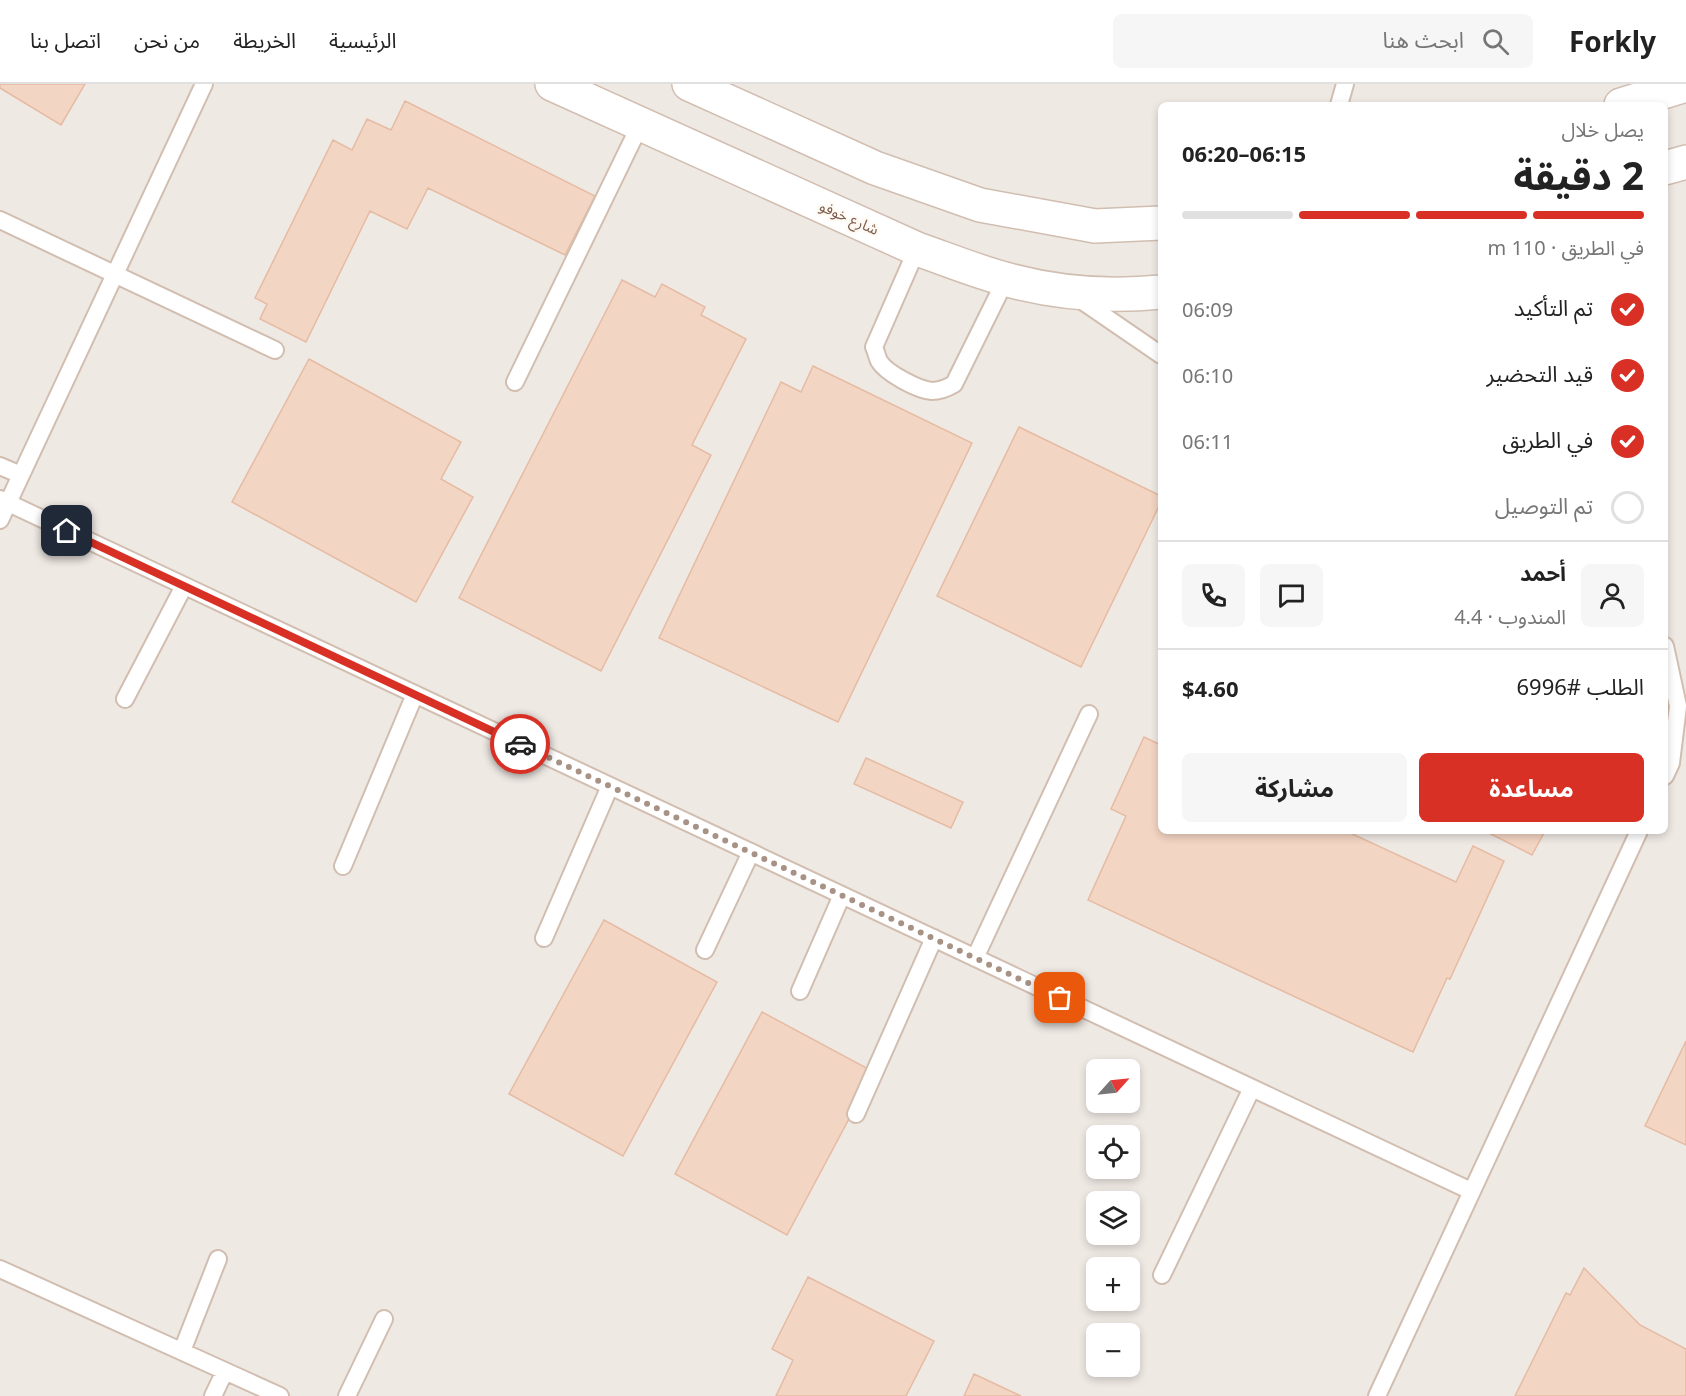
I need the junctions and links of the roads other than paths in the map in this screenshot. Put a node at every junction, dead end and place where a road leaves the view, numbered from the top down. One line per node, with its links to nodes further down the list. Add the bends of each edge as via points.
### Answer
1 (204, 84): 14 (lane)
2 (552, 84): 8 (street, شارع خوفو)
3 (689, 84): 12 (street, via 875,168 980,205 1095,226)
4 (1345, 84): 6 (lane)
5 (1678, 86): 7 (street)
6 (1340, 102)
7 (1630, 102)
8 (640, 124): 13 (street, شارع خوفو); 20 (lane)
9 (1686, 162): 10 (street)
10 (1668, 167)
11 (0, 220): 14 (lane)
12 (1158, 223)
13 (917, 249): 15 (street, شارع خوفو); 15 (lane, via 874,347 879,362 919,388 943,390 954,384)
14 (116, 274): 18 (lane); 22 (lane)
15 (1006, 279): 16 (street, شارع خوفو)
16 (1069, 292): 17 (street, شارع خوفو); 19 (lane)
17 (1158, 292)
18 (275, 351)
19 (1158, 353)
20 (515, 382)
21 (0, 466): 22 (lane)
22 (21, 475): 23 (lane)
23 (4, 501): 24 (lane); 25 (lane)
24 (0, 520)
25 (184, 586): 27 (lane); 28 (lane)
26 (1668, 660): 30 (lane, via 1678,706)
27 (415, 694): 31 (lane); 34 (lane)
28 (125, 699)
29 (1089, 714): 39 (lane)
30 (1668, 769)
31 (610, 786): 33 (lane); 36 (lane)
32 (1638, 834): 43 (lane)
33 (751, 852): 35 (lane); 38 (lane)
34 (344, 866)
35 (842, 895): 37 (lane); 40 (lane)
36 (544, 938)
37 (934, 938): 39 (lane); 42 (lane)
38 (705, 950)
39 (975, 958): 41 (lane)
40 (800, 991)
41 (1252, 1088): 43 (lane); 46 (lane)
42 (856, 1113)
43 (1471, 1191): 53 (lane)
44 (218, 1259): 48 (lane)
45 (0, 1269): 48 (lane)
46 (1162, 1275)
47 (384, 1318): 52 (lane)
48 (182, 1352): 49 (lane)
49 (225, 1371): 50 (lane); 51 (lane)
50 (213, 1396)
51 (280, 1396)
52 (347, 1396)
53 (1377, 1396)

